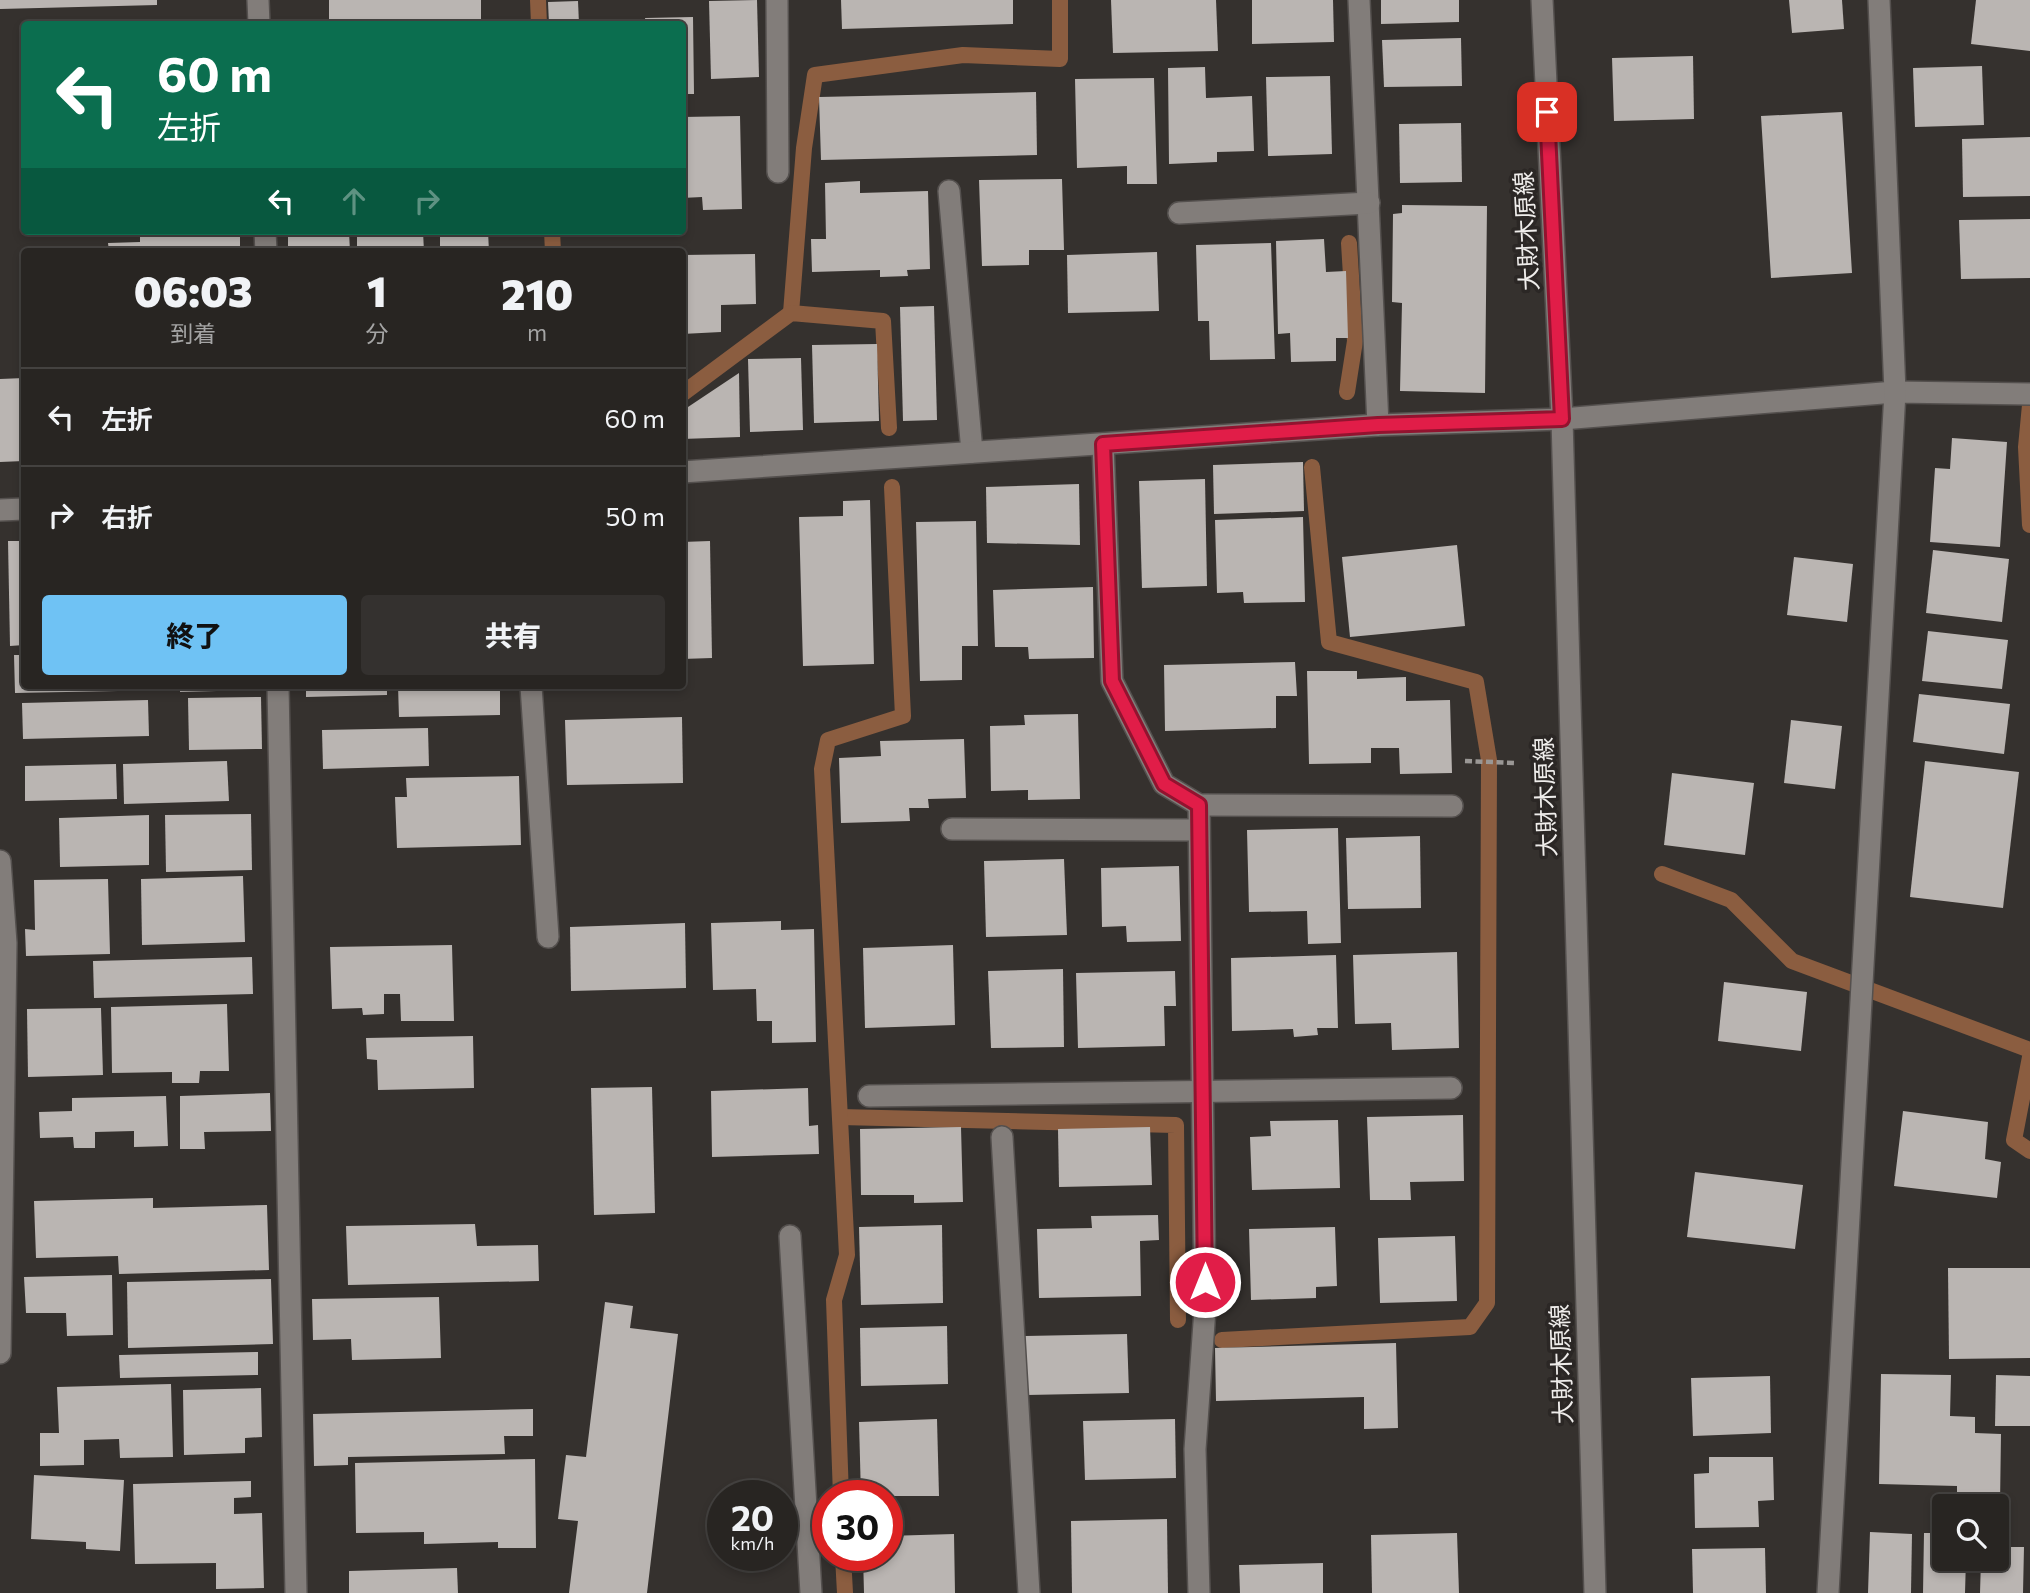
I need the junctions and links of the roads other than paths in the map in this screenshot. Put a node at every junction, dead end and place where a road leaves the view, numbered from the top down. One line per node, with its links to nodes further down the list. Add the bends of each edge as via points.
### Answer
1 (258, 0): 6 (street)
2 (777, 0): 7 (street)
3 (1359, 0): 9 (street)
4 (1542, 0): 13 (street, 大財木原線)
5 (1879, 0): 11 (street)
6 (259, 21)
7 (778, 172)
8 (950, 191): 16 (street)
9 (1369, 203): 10 (street); 14 (street)
10 (1179, 213)
11 (1895, 392): 12 (street); 13 (street); 39 (street)
12 (2030, 394)
13 (1562, 419): 14 (street); 38 (street, 大財木原線)
14 (1378, 425): 15 (street)
15 (1103, 444): 16 (street); 22 (street, via 1112,681 1164,784)
16 (972, 452): 17 (street)
17 (686, 472)
18 (21, 509): 19 (street)
19 (0, 510)
20 (278, 689): 34 (street)
21 (531, 689): 27 (street)
22 (1199, 805): 23 (street); 25 (street)
23 (1452, 806)
24 (952, 829): 25 (street)
25 (1198, 830): 29 (street)
26 (0, 861): 33 (street, via 6,943)
27 (548, 937)
28 (1451, 1088): 29 (street)
29 (1204, 1091): 30 (street); 37 (street, via 1205,1309 1195,1449)
30 (869, 1096)
31 (1002, 1137): 36 (street)
32 (790, 1236): 35 (street)
33 (0, 1353)
34 (296, 1593)
35 (811, 1593)
36 (1029, 1593)
37 (1199, 1593)
38 (1595, 1593)
39 (1828, 1593)

